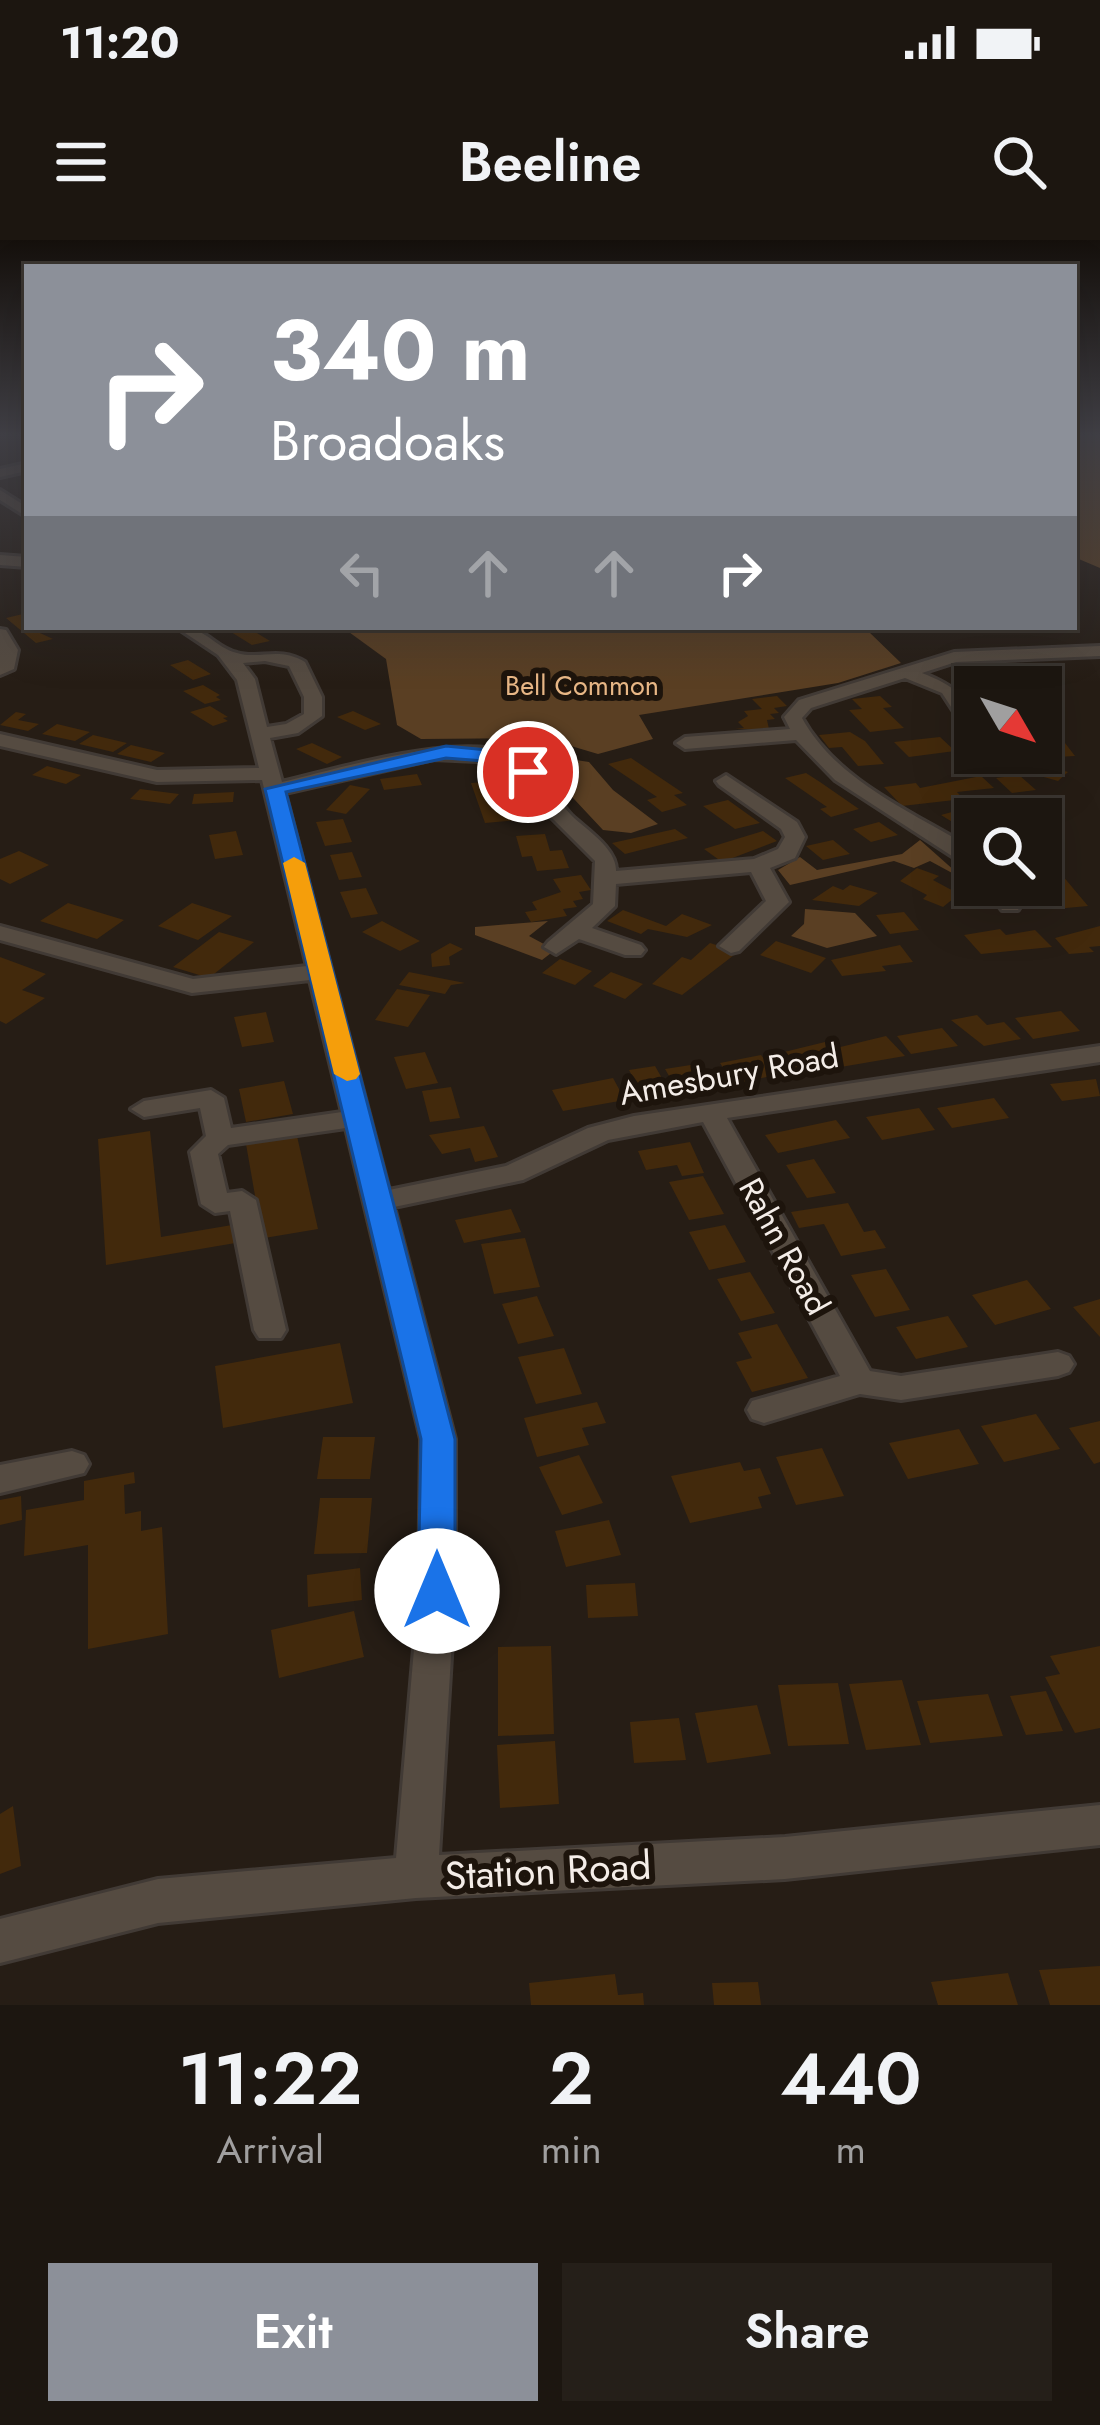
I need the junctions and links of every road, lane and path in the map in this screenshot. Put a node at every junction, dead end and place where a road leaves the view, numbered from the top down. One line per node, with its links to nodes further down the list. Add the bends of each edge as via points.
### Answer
1 (189, 630): 6 (street)
2 (1056, 630): 4 (street)
3 (0, 634): 7 (street, via 10,650)
4 (1074, 651): 5 (street); 8 (street, via 954,657)
5 (1100, 651)
6 (233, 659): 10 (street); 10 (street, via 296,662 314,697 313,716)
7 (0, 670)
8 (905, 672): 9 (street); 11 (street, via 805,704 793,717)
9 (954, 698)
10 (260, 734): 14 (street)
11 (799, 734): 13 (street); 16 (street, via 847,778)
12 (0, 740): 14 (street, via 157,776)
13 (685, 743)
14 (273, 781): 18 (street, via 434,753 502,757 524,768 563,819 591,840); 24 (street)
15 (726, 781): 17 (street, via 794,831 788,853)
16 (954, 845)
17 (758, 865): 18 (street); 21 (street, via 778,902)
18 (608, 878): 19 (street, via 604,906)
19 (578, 931): 22 (street); 23 (street)
20 (0, 933): 24 (street, via 192,986)
21 (730, 946)
22 (556, 947)
23 (633, 950)
24 (321, 973): 28 (street)
25 (1100, 1054): 27 (street, Amesbury Road)
26 (144, 1109): 29 (street, via 211,1098)
27 (710, 1111): 30 (street, Amesbury Road, via 598,1134 513,1174); 33 (street, Rahn Road)
28 (356, 1118): 29 (street); 30 (street)
29 (220, 1138): 31 (street, via 204,1152 215,1204 242,1200)
30 (379, 1201): 38 (street, via 438,1439 437,1591)
31 (270, 1330)
32 (1058, 1364): 33 (street, via 901,1388)
33 (860, 1382): 34 (street)
34 (764, 1410)
35 (72, 1464): 36 (street)
36 (0, 1479)
37 (1100, 1825): 38 (street, Station Road, via 785,1858)
38 (416, 1877): 39 (street, Station Road, via 158,1900)
39 (0, 1940)

